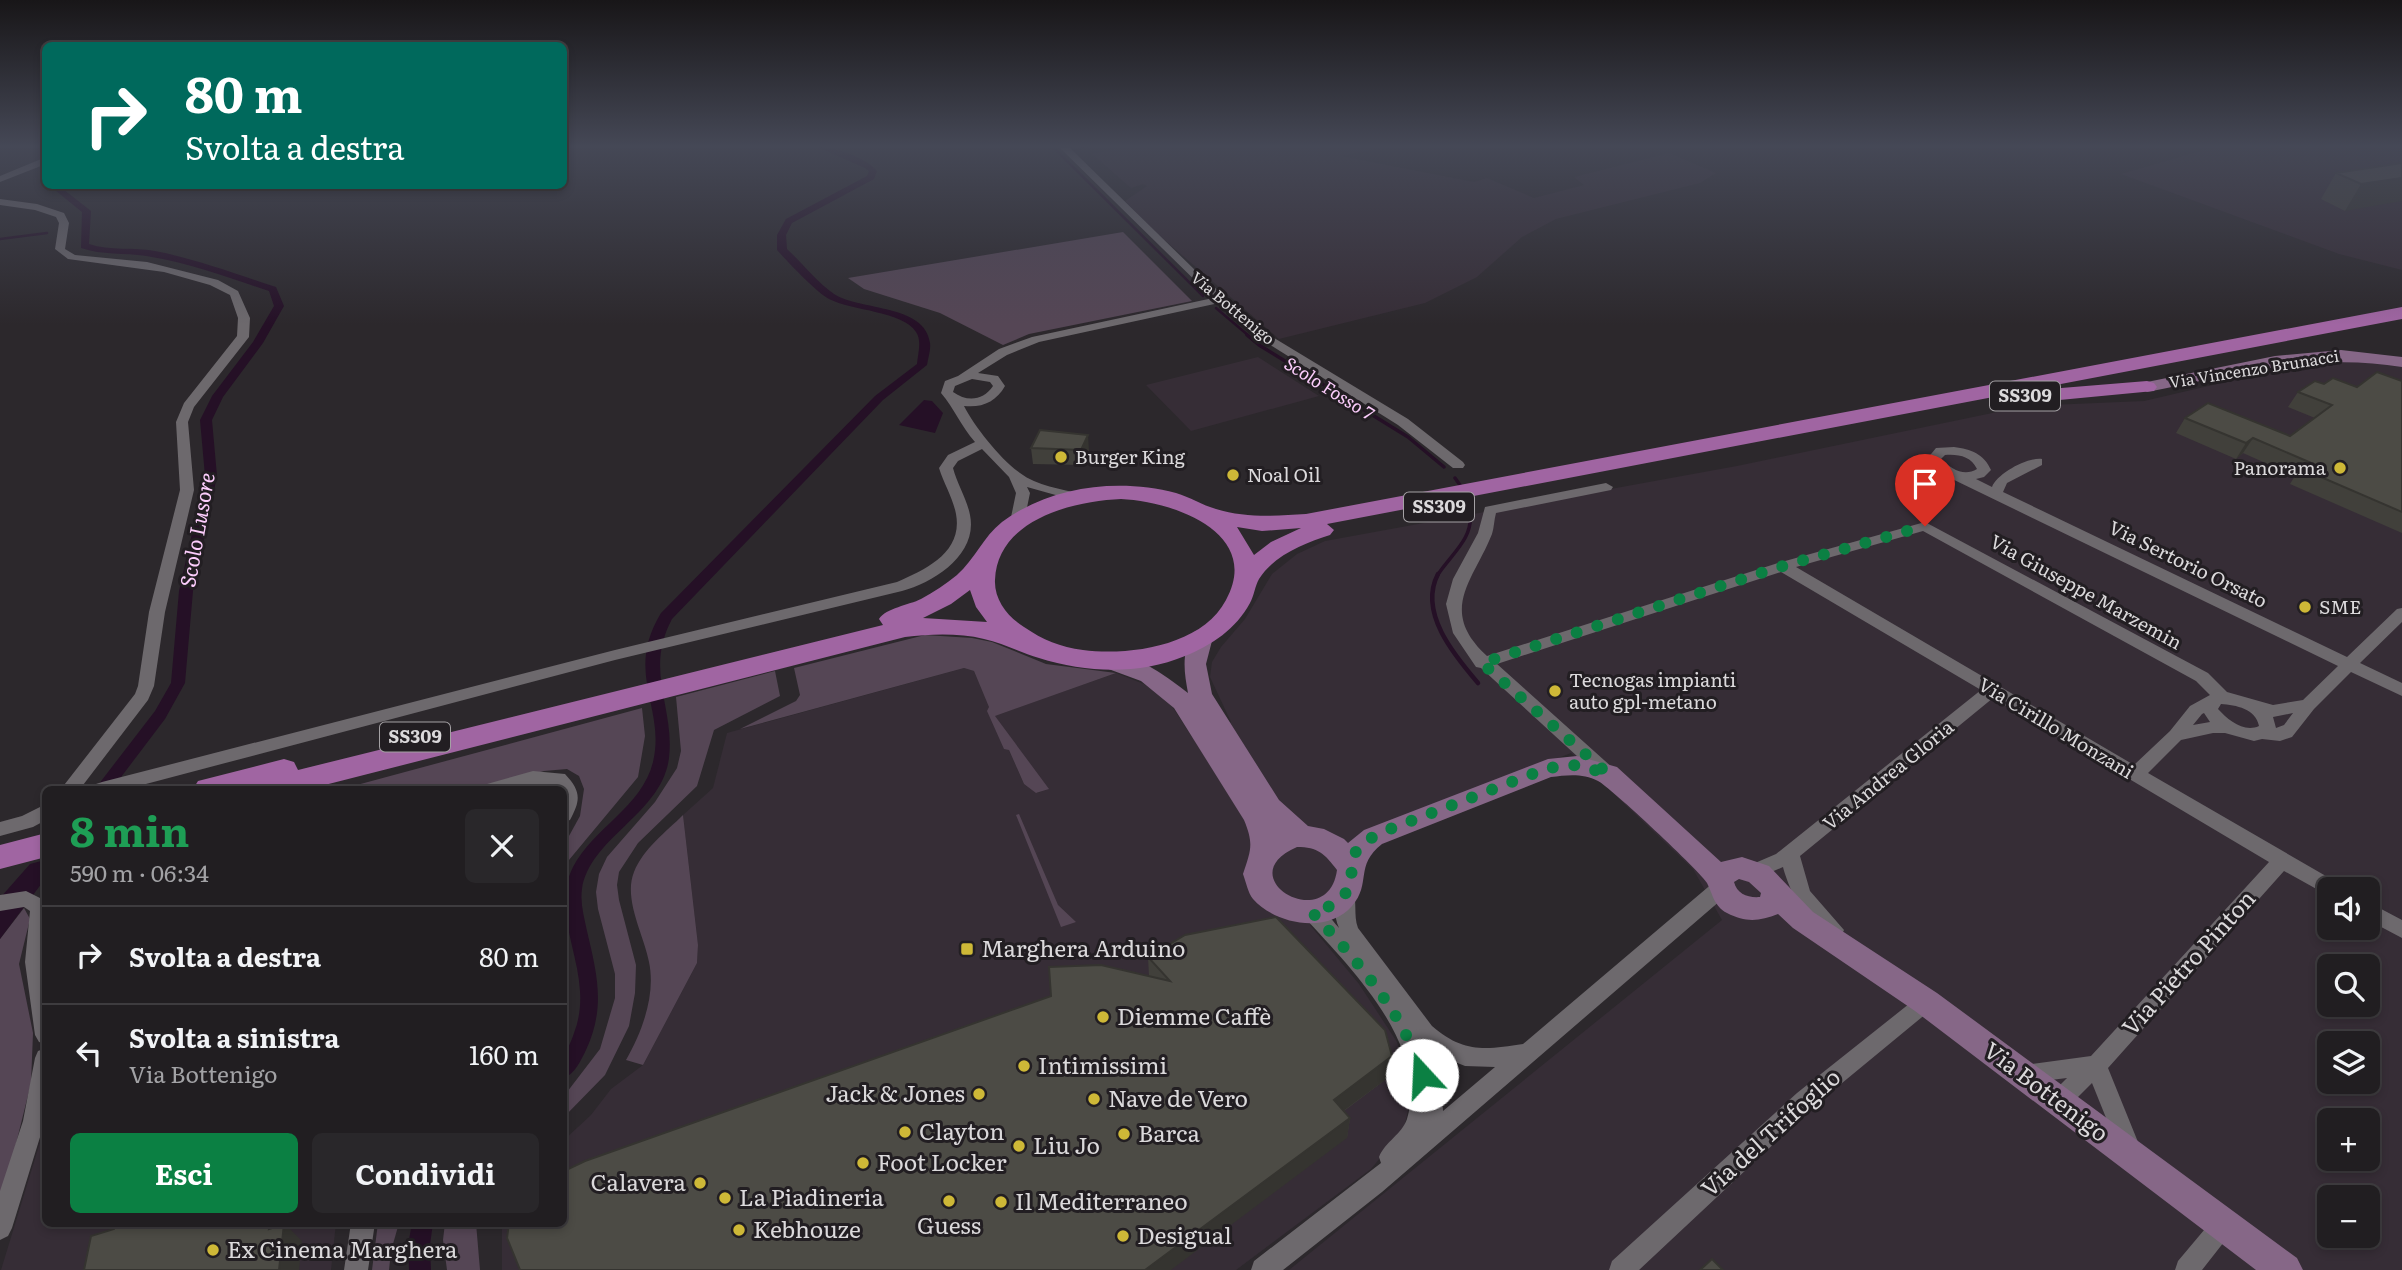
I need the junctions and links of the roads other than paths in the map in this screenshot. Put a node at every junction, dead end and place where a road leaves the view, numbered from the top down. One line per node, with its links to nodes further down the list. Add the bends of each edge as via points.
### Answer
1 (32, 206): 47 (street, via 60,215 64,254 149,265 230,289 237,296 245,323 243,337 188,406 182,422 187,490 157,612 146,686)
2 (1123, 206): 3 (street, Via Bottenigo)
3 (1222, 299): 6 (street, via 1036,339); 16 (street, Via Bottenigo, via 1265,337 1403,422)
4 (2402, 313): 24 (main road, SS309, via 1306,521 1248,523)
5 (2402, 322): 11 (main road, SS309)
6 (993, 358): 8 (street); 9 (street, via 990,372)
7 (2402, 362): 10 (street, Via Vincenzo Brunacci, via 2321,355)
8 (964, 376): 9 (street); 12 (street, via 946,388)
9 (994, 379): 13 (street, via 998,391)
10 (2147, 387): 11 (main road)
11 (2016, 397): 28 (main road, SS309, via 1328,528 1273,551)
12 (954, 400): 13 (street); 14 (street)
13 (977, 402): 14 (street)
14 (963, 417): 15 (street)
15 (983, 443): 20 (street); 48 (street, via 947,464 965,528 955,551 932,573 887,591 620,654)
16 (1458, 465)
17 (1983, 470): 18 (street, via 1970,477); 18 (street, via 1975,457 1961,452 1937,453 1936,463); 19 (street); 19 (street, via 2035,463); 22 (street)
18 (1954, 474): 22 (street, Via Sertorio Orsato)
19 (2012, 475): 22 (street, via 2001,481)
20 (1016, 476): 23 (street, via 1043,489); 25 (street, via 1023,493)
21 (1606, 487): 33 (street, via 1490,510 1486,533 1454,594 1462,638)
22 (2002, 496): 34 (street, Via Sertorio Orsato)
23 (1077, 497): 24 (main road, SS309, via 1148,494 1182,502); 25 (main road, SS309)
24 (1206, 514): 28 (main road, SS309, via 1238,543)
25 (1017, 522): 26 (main road, SS309, via 992,546)
26 (983, 564): 31 (main road, SS309, via 981,590 992,615); 35 (main road, SS309, via 941,600 901,617)
27 (1783, 566): 33 (street); 36 (street, Via Cirillo Monzani); 39 (street, Via Giuseppe Marzemin, via 1925,526 2202,677)
28 (1246, 579): 30 (main road, SS309, via 1233,610)
29 (2402, 613): 34 (street)
30 (1202, 637): 32 (main road, SS309, via 1160,654); 55 (street, via 1194,664 1200,695 1270,807)
31 (1031, 645): 32 (main road, SS309, via 1060,656); 35 (main road, SS309, via 963,627 905,628)
32 (1111, 661): 56 (street, via 1149,675 1183,702 1256,817)
33 (1482, 663): 45 (street)
34 (2350, 665): 37 (street, Via Sertorio Orsato); 40 (street)
35 (685, 676): 38 (main road, SS309)
36 (1992, 690): 46 (street, Via Cirillo Monzani); 58 (street, Via Andrea Gloria)
37 (2402, 690)
38 (625, 691): 49 (main road, SS309); 50 (main road, SS309)
39 (2217, 701): 41 (street, via 2239,700); 42 (street, via 2211,713); 44 (street, via 2196,710)
40 (2308, 705): 41 (street, via 2273,711); 43 (street, via 2286,733)
41 (2255, 708): 43 (street, via 2268,722)
42 (2227, 727): 43 (street); 44 (street)
43 (2264, 733)
44 (2176, 735): 46 (street)
45 (1608, 774): 58 (street, via 1695,852); 60 (street, via 1577,765 1548,768 1373,837 1354,855)
46 (2135, 775): 57 (street, Via Cirillo Monzani)
47 (72, 786)
48 (115, 786)
49 (221, 786)
50 (277, 786)
51 (504, 786): 52 (street, via 533,778 559,779)
52 (565, 786)
53 (567, 788): 54 (street)
54 (567, 809)
55 (1302, 836): 56 (street, via 1276,842); 60 (street, via 1338,849)
56 (1265, 851): 62 (street, via 1257,867 1268,896 1288,908)
57 (2282, 860): 59 (street, Via Cirillo Monzani); 72 (street, Via Pietro Pinton)
58 (1755, 881): 67 (street, Via Bottenigo, via 1803,920); 67 (street, via 1793,877 1802,898); 71 (street, via 1722,905 1694,909)
59 (2317, 881)
60 (1348, 882): 62 (street, via 1325,909); 70 (street, via 1345,920 1351,933)
61 (0, 903): 63 (street, via 31,900)
62 (1312, 912): 78 (street, via 1352,956 1396,1018 1422,1075 1417,1124 1385,1162)
63 (42, 917)
64 (2380, 917): 66 (street)
65 (42, 924): 69 (street, via 36,951)
66 (2402, 930)
67 (1867, 961): 68 (street, Via Bottenigo)
68 (1926, 1002): 73 (street, Via Bottenigo); 84 (street, Via del Trifoglio, via 1828,1080)
69 (42, 1009)
70 (1422, 1031): 71 (street, via 1440,1047 1478,1059); 76 (street, via 1433,1081)
71 (1527, 1052): 76 (street)
72 (2096, 1065): 73 (street); 75 (street, Via Pietro Pinton); 77 (street)
73 (2018, 1072): 75 (street, Via Bottenigo)
74 (42, 1079): 81 (street, via 34,1121)
75 (2058, 1102): 77 (street, Via Bottenigo)
76 (1428, 1138): 78 (street)
77 (2138, 1161): 79 (street, Via Bottenigo)
78 (1374, 1184): 83 (street)
79 (2223, 1225): 85 (street); 86 (street, Via Bottenigo)
80 (362, 1227): 82 (street)
81 (0, 1228)
82 (356, 1270)
83 (1264, 1270)
84 (1621, 1270)
85 (2187, 1270)
86 (2285, 1270)

